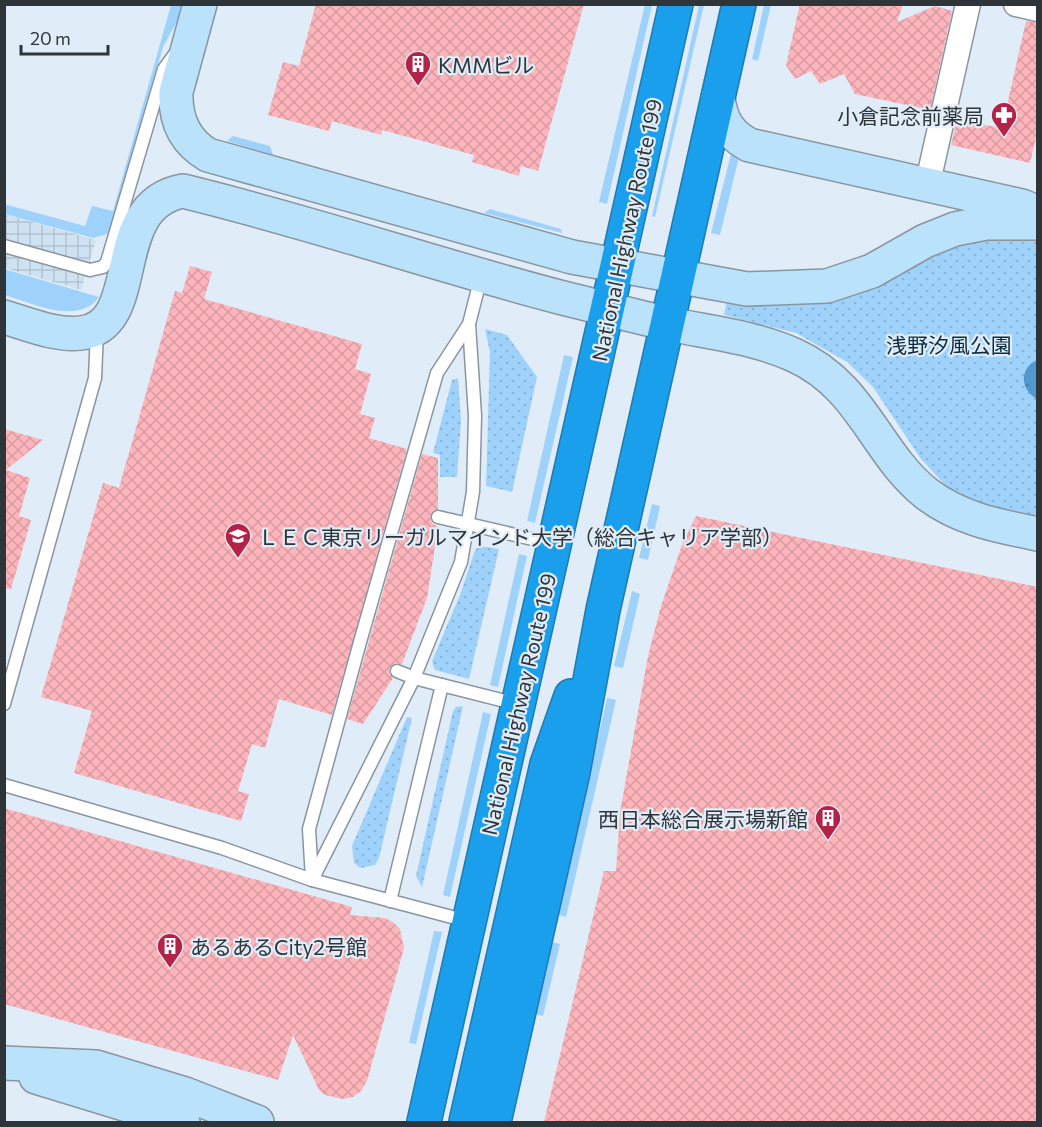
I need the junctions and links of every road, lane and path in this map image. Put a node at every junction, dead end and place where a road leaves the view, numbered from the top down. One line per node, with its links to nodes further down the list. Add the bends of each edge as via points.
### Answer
1 (676, 4): 12 (highway, National Highway Route 199)
2 (739, 4): 7 (highway)
3 (968, 4): 8 (street)
4 (1016, 4): 5 (street)
5 (1038, 9)
6 (196, 18): 11 (lane, via 164,69 108,262 90,270); 12 (street, via 176,105 186,134 199,150 572,257)
7 (718, 98): 8 (street, via 727,128 749,146); 14 (highway)
8 (927, 186): 9 (street, via 1022,206)
9 (1038, 213)
10 (1038, 224): 14 (street, via 986,223 955,229 872,271 827,286 747,289)
11 (4, 246)
12 (617, 266): 14 (street); 15 (highway, National Highway Route 199)
13 (482, 276): 15 (street); 17 (lane); 19 (street, via 183,191 160,197 150,206 134,240 110,321)
14 (679, 278): 18 (highway)
15 (608, 309): 18 (street); 23 (highway, National Highway Route 199)
16 (4, 317): 19 (street, via 63,333)
17 (469, 324): 21 (lane, via 475,416); 31 (lane, via 438,373 317,799 309,829)
18 (669, 324): 22 (street, via 774,348 812,364 850,397 901,467 926,493 958,513 987,524); 24 (highway)
19 (97, 330): 28 (lane, via 95,378)
20 (438, 518): 21 (lane)
21 (469, 524): 23 (lane); 26 (lane, via 450,595)
22 (1038, 534)
23 (555, 544): 29 (highway, National Highway Route 199)
24 (603, 610): 39 (highway, via 547,764); 40 (highway, via 573,772)
25 (397, 671): 26 (lane)
26 (414, 678): 27 (lane); 31 (lane)
27 (442, 686): 29 (lane); 32 (lane)
28 (4, 704)
29 (518, 704): 33 (highway, National Highway Route 199)
30 (4, 785): 31 (lane, via 222,848)
31 (312, 880): 32 (lane)
32 (390, 901): 33 (lane)
33 (468, 921): 38 (highway, National Highway Route 199)
34 (4, 1063): 37 (street, via 96,1067)
35 (4, 1070): 36 (street, via 46,1079)
36 (183, 1122)
37 (257, 1122)
38 (424, 1122)
39 (466, 1122)
40 (494, 1122)

